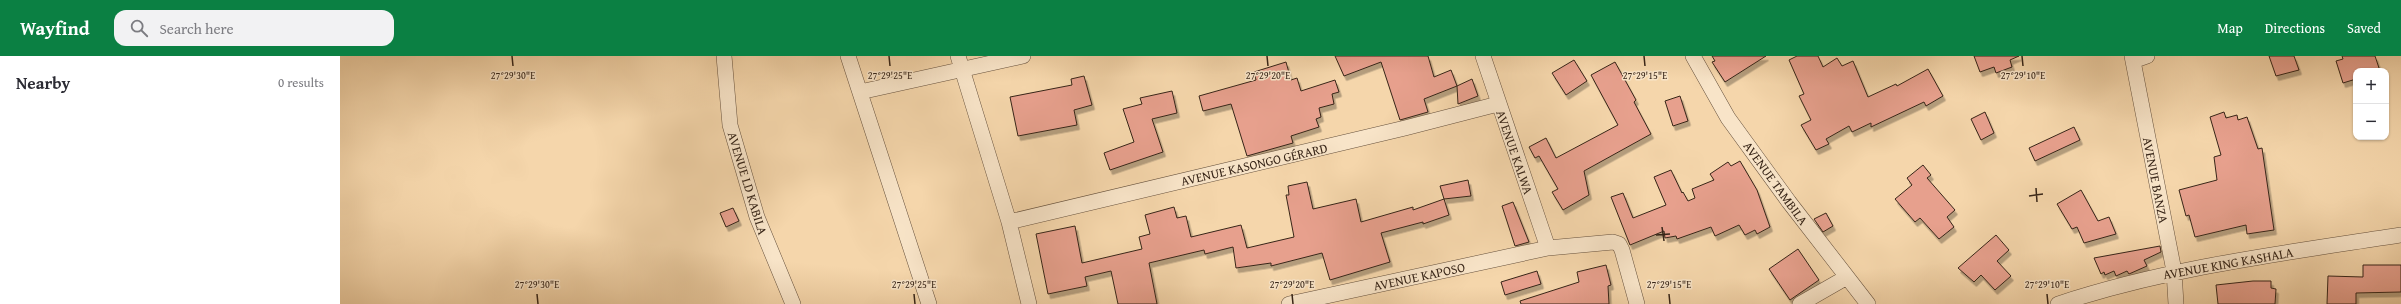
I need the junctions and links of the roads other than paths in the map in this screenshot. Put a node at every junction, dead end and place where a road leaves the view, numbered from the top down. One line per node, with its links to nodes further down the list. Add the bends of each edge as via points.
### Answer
1 (724, 56): 16 (street, AVENUE LD KABILA, via 730,125 756,217)
2 (848, 56): 9 (street)
3 (958, 56): 8 (street)
4 (1023, 56): 8 (street)
5 (1483, 56): 10 (street, AVENUE KALWA)
6 (1693, 56): 15 (street, AVENUE TAMBILA, via 1728,118)
7 (2138, 58): 14 (street, AVENUE BANZA)
8 (962, 71): 9 (street); 11 (street)
9 (860, 92): 17 (street)
10 (1498, 104): 11 (street, AVENUE KASONGO GÉRARD); 13 (street, AVENUE KALWA)
11 (1009, 222): 18 (street)
12 (2401, 235): 14 (street, AVENUE KING KASHALA)
13 (1548, 248): 19 (street, AVENUE KAPOSO); 20 (street, AVENUE KAPOSO, via 1613,242 1619,244)
14 (2174, 271): 23 (street, AVENUE KING KASHALA); 24 (street, AVENUE BANZA)
15 (1847, 277): 21 (street); 22 (street, AVENUE TAMBILA)
16 (793, 304)
17 (929, 304)
18 (1029, 304)
19 (1289, 304)
20 (1637, 304)
21 (1800, 304)
22 (1868, 304)
23 (2058, 304)
24 (2176, 304)

